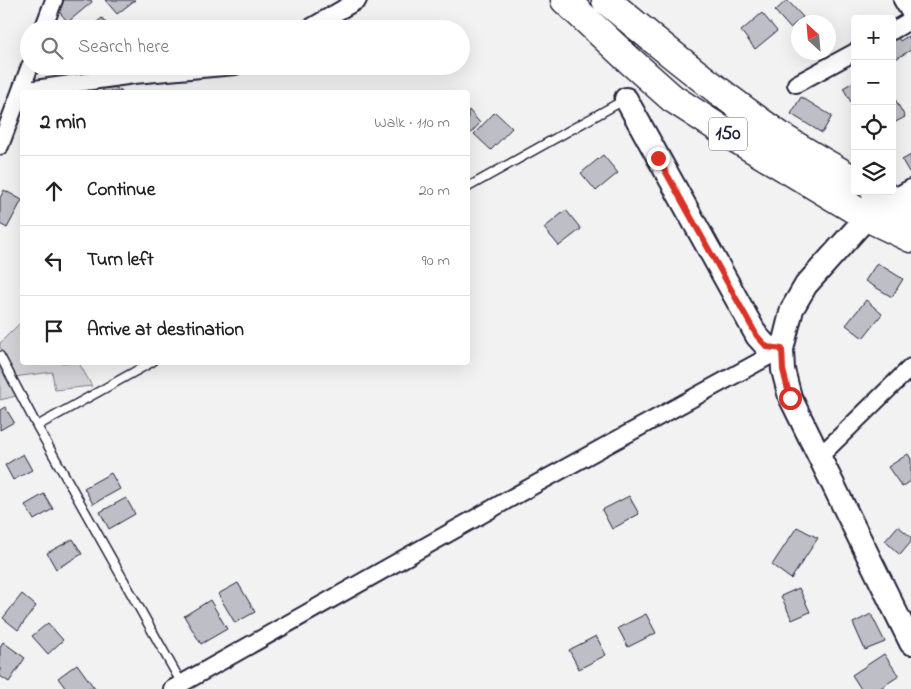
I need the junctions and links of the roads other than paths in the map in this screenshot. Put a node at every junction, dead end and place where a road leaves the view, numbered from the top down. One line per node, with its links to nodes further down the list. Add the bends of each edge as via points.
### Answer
1 (54, 0): 7 (street)
2 (358, 0): 8 (street)
3 (565, 0): 23 (highway, 150, via 672,98)
4 (606, 0): 20 (highway, 150, via 705,82 785,139)
5 (902, 0): 6 (street)
6 (911, 15)
7 (46, 20)
8 (324, 20)
9 (911, 20): 10 (street)
10 (896, 29)
11 (851, 54): 14 (street)
12 (27, 75): 15 (street)
13 (134, 75): 16 (street)
14 (796, 84)
15 (21, 90)
16 (28, 90)
17 (20, 94): 19 (street)
18 (626, 99): 21 (lane); 25 (street, via 757,336 767,347)
19 (0, 146)
20 (851, 179)
21 (470, 186)
22 (897, 197): 23 (street)
23 (867, 217): 24 (highway, 150); 25 (street, via 806,285 792,309)
24 (911, 238)
25 (782, 349): 30 (street, via 790,398); 32 (street, via 536,484)
26 (0, 356): 29 (lane)
27 (147, 365): 29 (lane)
28 (911, 367): 30 (street)
29 (37, 426): 32 (lane)
30 (819, 457): 31 (street)
31 (911, 643)
32 (180, 687)

